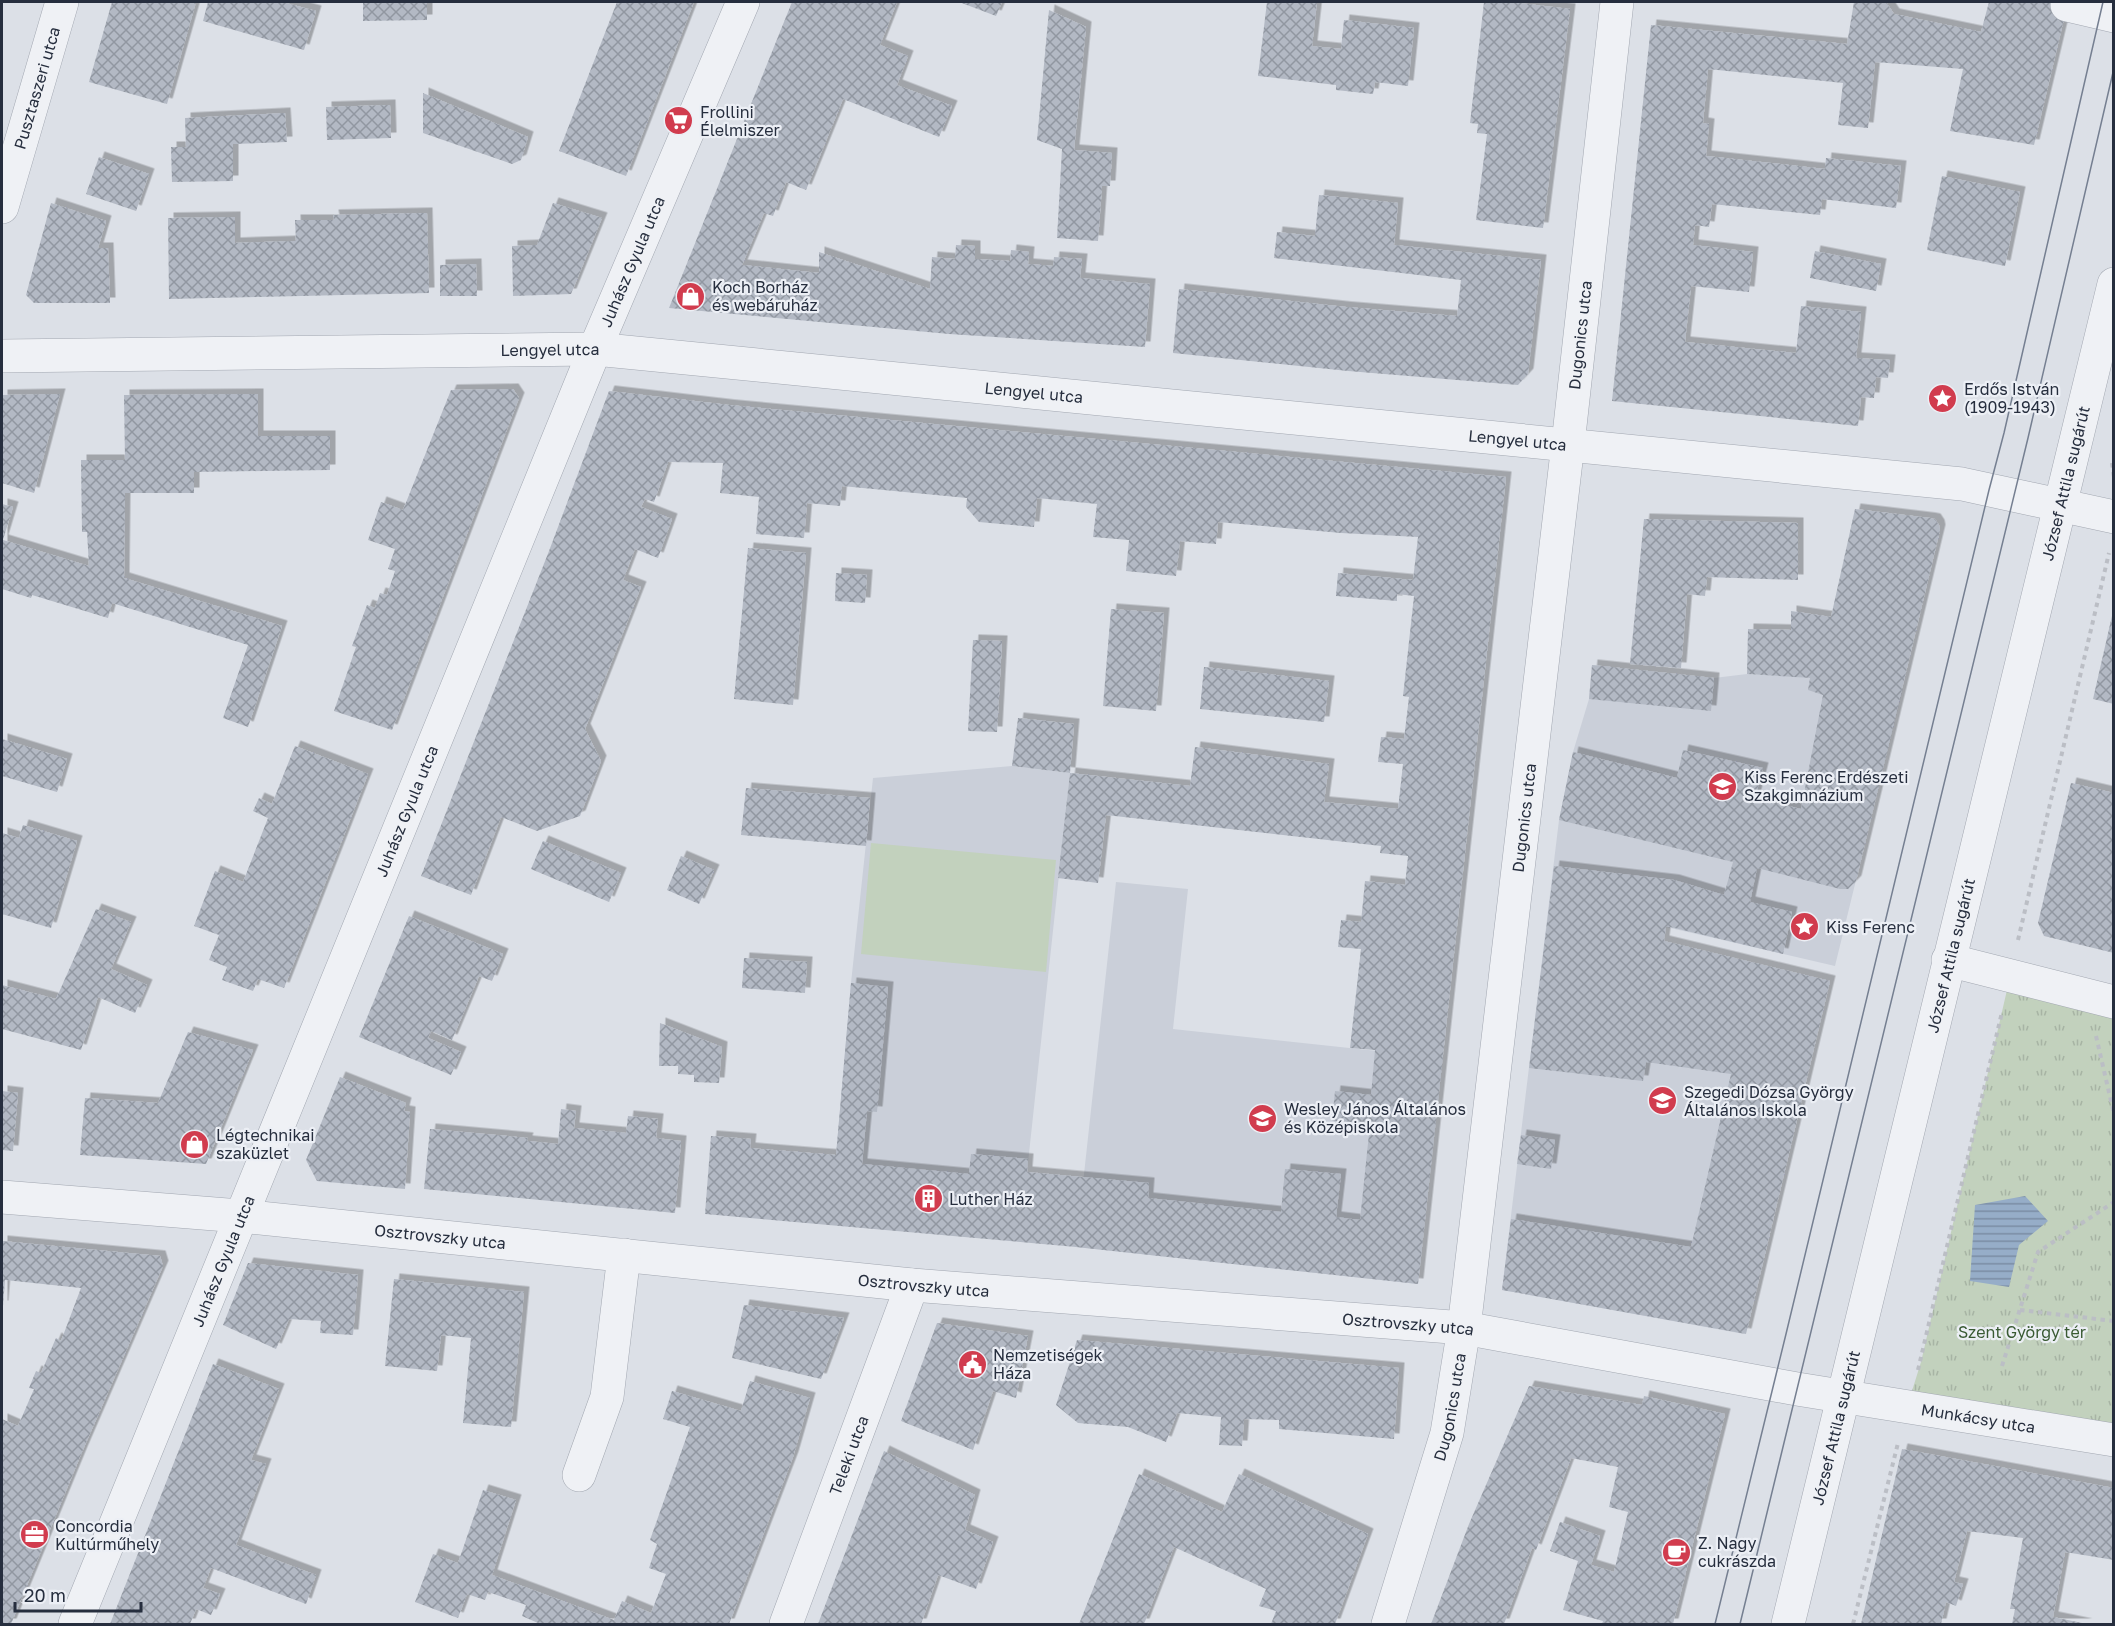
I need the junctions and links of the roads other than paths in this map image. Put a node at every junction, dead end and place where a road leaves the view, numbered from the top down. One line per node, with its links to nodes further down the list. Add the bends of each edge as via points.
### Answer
1 (62, 2): 6 (street, Pusztaszeri utca)
2 (743, 2): 8 (street, Juhász Gyula utca)
3 (1617, 2): 10 (street, Dugonics utca)
4 (2067, 4): 5 (street)
5 (2114, 16)
6 (2, 207)
7 (2114, 284): 11 (street, József Attila sugárút)
8 (595, 349): 9 (street, Lengyel utca); 10 (street, Lengyel utca); 16 (street, Juhász Gyula utca)
9 (2, 356)
10 (1568, 444): 11 (street, Lengyel utca, via 1962,484); 19 (street, Dugonics utca)
11 (2060, 505): 12 (street, Lengyel utca); 13 (street, József Attila sugárút)
12 (2114, 517)
13 (1948, 960): 14 (street); 20 (street, József Attila sugárút)
14 (2103, 999)
15 (2, 1197): 16 (street, Osztrovszky utca)
16 (240, 1216): 17 (street, Osztrovszky utca); 23 (street, Juhász Gyula utca)
17 (624, 1255): 18 (street, Osztrovszky utca); 22 (street, via 608,1397)
18 (912, 1285): 19 (street, Osztrovszky utca); 24 (street, Teleki utca)
19 (1464, 1328): 20 (street, Osztrovszky utca); 25 (street, Dugonics utca, via 1447,1432)
20 (1842, 1397): 21 (street, Munkácsy utca); 26 (street, József Attila sugárút)
21 (2114, 1440)
22 (579, 1475)
23 (75, 1624)
24 (786, 1624)
25 (1388, 1624)
26 (1788, 1624)

